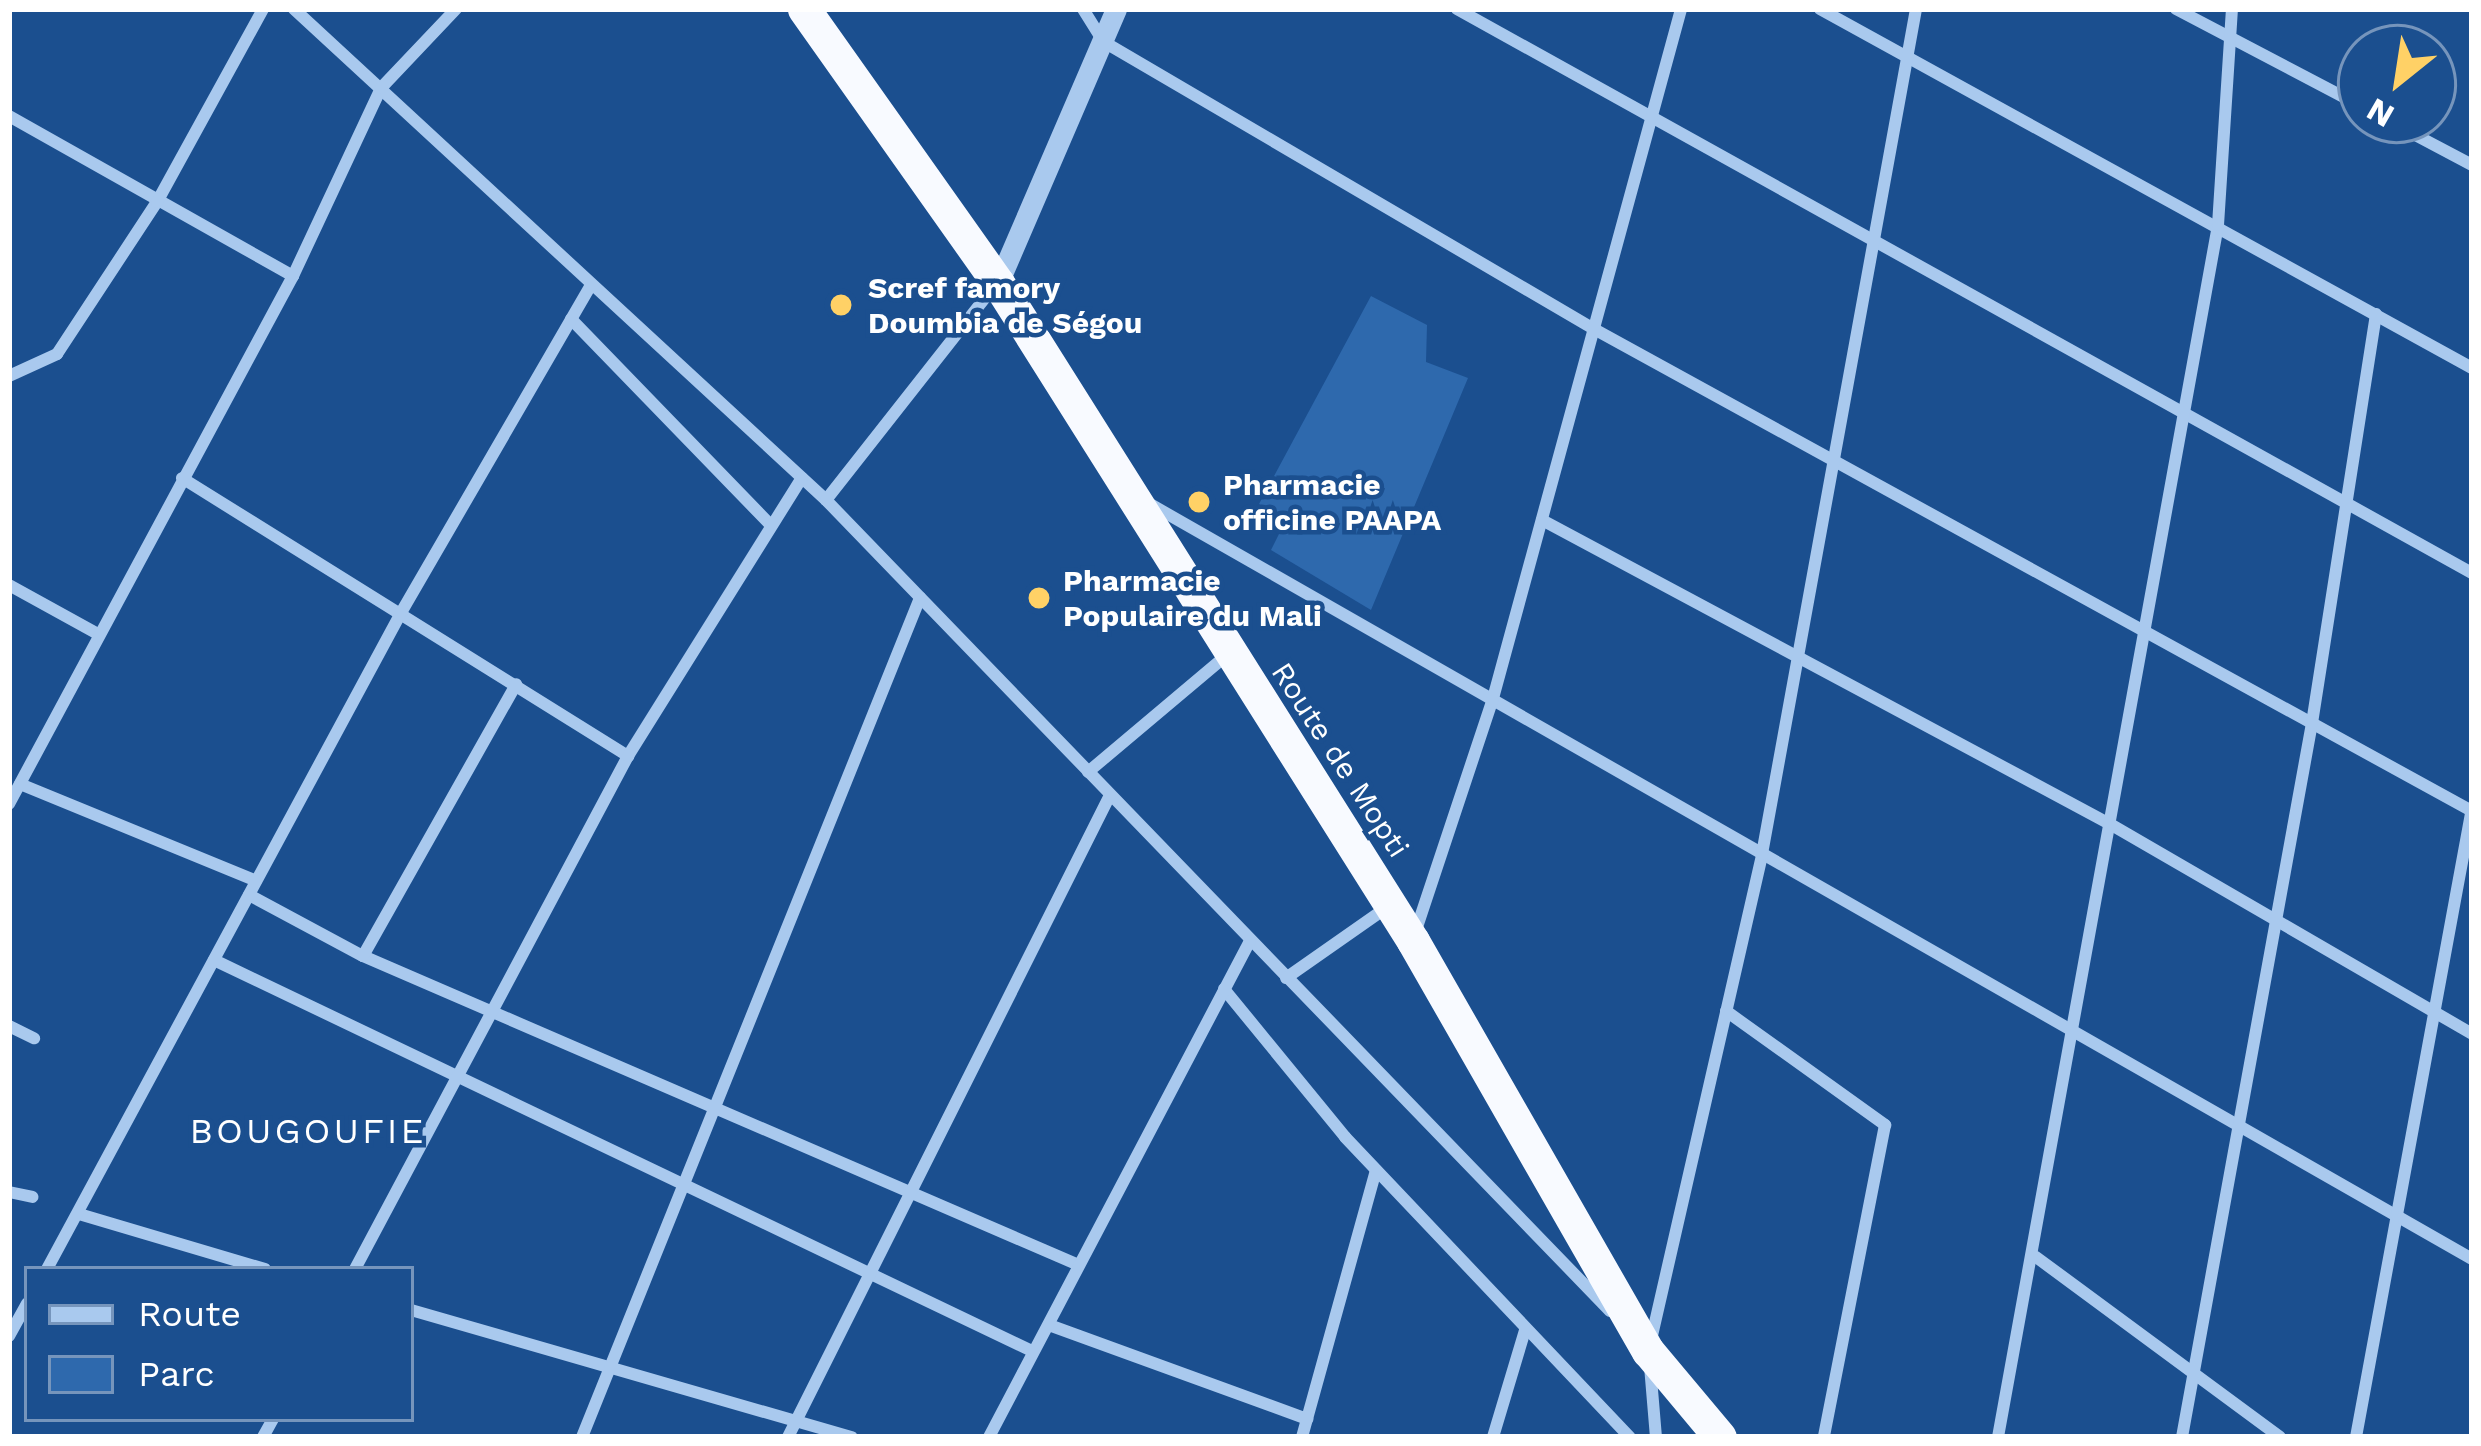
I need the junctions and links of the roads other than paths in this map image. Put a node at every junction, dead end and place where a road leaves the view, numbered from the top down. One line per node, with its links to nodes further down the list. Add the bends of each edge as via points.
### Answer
1 (263, 9): 22 (street)
2 (294, 9): 16 (street)
3 (456, 9): 16 (street)
4 (804, 9): 26 (highway, Route de Mopti)
5 (1083, 9): 14 (street)
6 (1116, 9): 14 (street)
7 (1457, 9): 19 (street)
8 (1681, 9): 19 (street)
9 (1820, 9): 15 (street)
10 (1916, 9): 15 (street)
11 (2176, 9): 13 (street)
12 (2231, 9): 13 (street)
13 (2226, 36): 17 (street); 23 (street)
14 (1104, 41): 26 (street); 30 (street)
15 (1909, 57): 23 (street); 24 (street)
16 (381, 88): 25 (street); 27 (street)
17 (2337, 94)
18 (9, 116): 22 (street)
19 (1650, 116): 24 (street); 30 (street)
20 (2432, 144): 21 (street)
21 (2472, 165)
22 (157, 202): 25 (street); 32 (street, via 57,354)
23 (2218, 225): 28 (street); 33 (street)
24 (1873, 240): 33 (street); 34 (street)
25 (293, 276): 35 (street)
26 (998, 283): 37 (highway, Route de Mopti); 38 (street)
27 (589, 288): 29 (street); 36 (street)
28 (2376, 314): 31 (street); 39 (street)
29 (571, 319): 41 (street); 45 (street)
30 (1594, 329): 34 (street); 40 (street)
31 (2472, 368)
32 (9, 376)
33 (2182, 412): 39 (street); 46 (street)
34 (1835, 462): 46 (street); 49 (street)
35 (182, 478): 45 (street); 47 (street)
36 (802, 478): 38 (street); 41 (street)
37 (1124, 488): 48 (highway, Route de Mopti); 51 (street)
38 (826, 500): 44 (street)
39 (2348, 503): 42 (street); 52 (street)
40 (1542, 520): 49 (street); 51 (street)
41 (770, 524): 53 (street)
42 (2472, 573)
43 (9, 585): 47 (street)
44 (920, 598): 54 (street); 79 (street)
45 (402, 611): 50 (street); 61 (street)
46 (2145, 632): 52 (street); 59 (street)
47 (98, 634): 55 (street)
48 (1228, 653): 54 (street); 63 (highway, Route de Mopti)
49 (1799, 657): 59 (street); 60 (street)
50 (516, 684): 53 (street); 67 (street)
51 (1492, 702): 60 (street); 66 (street)
52 (2312, 724): 58 (street); 64 (street)
53 (628, 756): 72 (street)
54 (1088, 772): 56 (street)
55 (20, 784): 57 (street); 61 (street)
56 (1110, 795): 65 (street); 83 (street)
57 (9, 804)
58 (2472, 810): 73 (street)
59 (2110, 824): 64 (street); 75 (street)
60 (1762, 854): 71 (street); 75 (street)
61 (256, 881): 62 (street)
62 (249, 895): 67 (street); 68 (street)
63 (1390, 905): 66 (highway, Route de Mopti); 69 (street)
64 (2277, 919): 73 (street); 80 (street)
65 (1250, 941): 69 (street); 70 (street)
66 (1413, 941): 100 (highway, Route de Mopti)
67 (363, 956): 72 (street)
68 (214, 960): 78 (street); 86 (street)
69 (1286, 978): 100 (street)
70 (1224, 989): 81 (street); 90 (street)
71 (1726, 1011): 100 (street); 115 (street, via 1886,1124)
72 (497, 1013): 78 (street); 79 (street)
73 (2433, 1015): 76 (street); 87 (street)
74 (9, 1026): 77 (street)
75 (2073, 1029): 80 (street); 88 (street)
76 (2472, 1034)
77 (34, 1038)
78 (457, 1074): 82 (street); 93 (street)
79 (711, 1105): 82 (street); 83 (street)
80 (2240, 1124): 87 (street); 103 (street)
81 (1376, 1170): 98 (street); 104 (street)
82 (681, 1181): 94 (street); 102 (street)
83 (910, 1191): 90 (street); 94 (street)
84 (9, 1192): 85 (street)
85 (32, 1197)
86 (79, 1214): 91 (street); 92 (street)
87 (2396, 1220): 89 (street); 119 (street)
88 (2036, 1257): 103 (street); 116 (street)
89 (2472, 1259)
90 (1076, 1264): 97 (street)
91 (49, 1266)
92 (255, 1266)
93 (357, 1266)
94 (869, 1270): 101 (street); 105 (street)
95 (24, 1309): 99 (street)
96 (414, 1311): 102 (street)
97 (1049, 1325): 101 (street); 104 (street)
98 (1525, 1330): 111 (street); 112 (street)
99 (9, 1336)
100 (1648, 1351): 113 (street); 114 (highway, Route de Mopti)
101 (1032, 1352): 109 (street)
102 (612, 1363): 105 (street); 106 (street)
103 (2194, 1373): 117 (street); 118 (street)
104 (1307, 1419): 110 (street)
105 (797, 1420): 107 (street); 108 (street)
106 (582, 1437)
107 (788, 1437)
108 (852, 1437)
109 (989, 1437)
110 (1302, 1437)
111 (1493, 1437)
112 (1630, 1437)
113 (1656, 1437)
114 (1720, 1437)
115 (1824, 1437)
116 (1998, 1437)
117 (2182, 1437)
118 (2280, 1437)
119 (2356, 1437)

